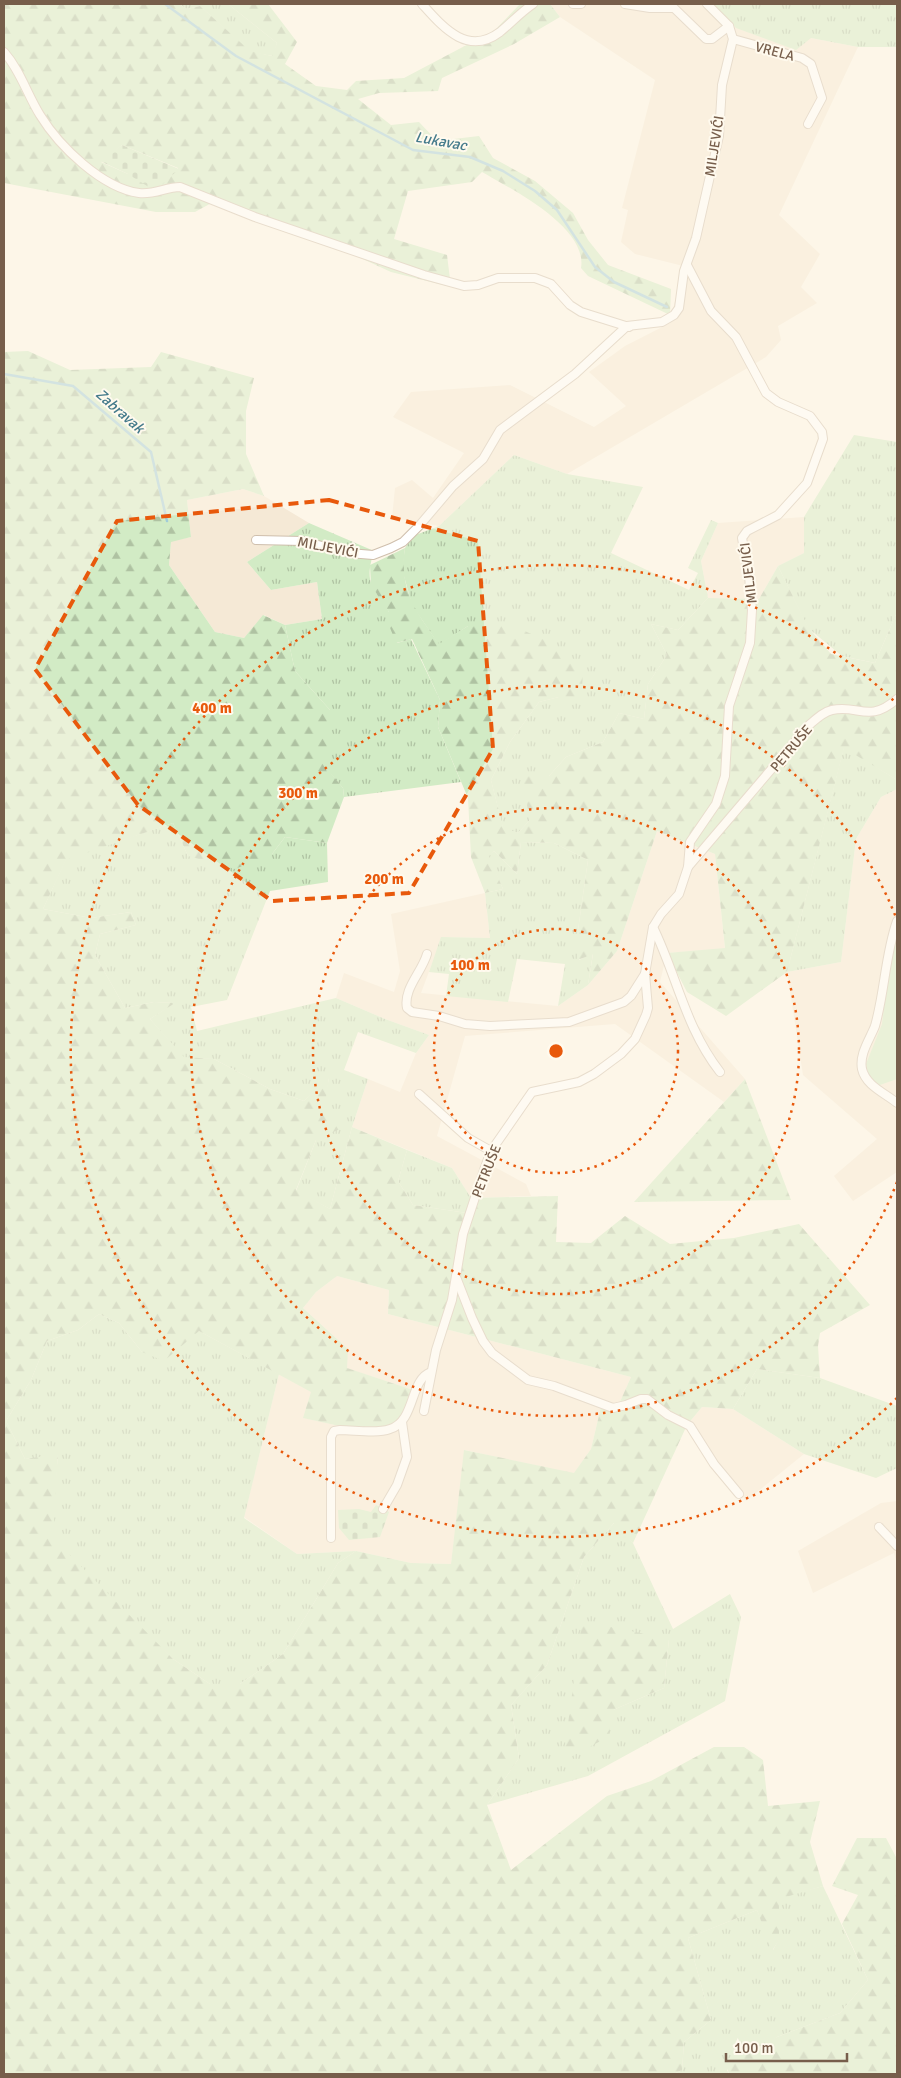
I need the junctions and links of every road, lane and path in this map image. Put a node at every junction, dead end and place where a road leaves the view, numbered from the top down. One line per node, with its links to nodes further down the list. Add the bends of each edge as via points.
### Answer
1 (422, 4): 2 (street, via 446,30 470,41 498,33)
2 (533, 4)
3 (573, 4): 4 (street)
4 (581, 4)
5 (625, 4): 7 (street, via 674,8 706,39 712,39)
6 (707, 4): 7 (street)
7 (729, 26): 8 (street)
8 (733, 39): 10 (street, VRELA, via 802,58 810,64 822,98); 11 (street, MILJEVIĆI, via 722,85 719,136)
9 (4, 52): 12 (street, via 52,133 84,165 121,187 151,194 169,187 180,187 255,217 464,286 498,278 535,278 551,284 581,312)
10 (808, 124)
11 (687, 265): 12 (street, MILJEVIĆI, via 679,308 674,315 662,322); 15 (street, MILJEVIĆI, via 711,311 736,337 766,393 810,416 824,439 801,491 778,515 747,531 742,538 752,610 750,643 730,706 725,776 716,804)
12 (630, 327): 13 (street, MILJEVIĆI, via 613,338 575,374 500,430 483,459 453,486 402,542 373,556 304,541)
13 (256, 540)
14 (897, 699): 16 (street, PETRUŠE, via 877,711 838,709 822,714)
15 (690, 842): 16 (street, via 696,848); 17 (street, MILJEVIĆI)
16 (706, 847): 17 (street, PETRUŠE)
17 (688, 867): 19 (street, PETRUŠE, via 679,894)
18 (897, 921): 24 (street, via 875,1026 861,1061 864,1076 870,1084)
19 (653, 927): 21 (street, PETRUŠE); 22 (street, via 685,1011 708,1057)
20 (427, 954): 21 (street, PETRUŠE, via 424,966 407,995 407,1008 412,1012 465,1024 569,1022 624,1002)
21 (645, 974): 25 (street, PETRUŠE, via 648,1008 635,1039 621,1054 587,1078 532,1092)
22 (720, 1072)
23 (419, 1094): 25 (street, via 468,1138)
24 (897, 1103)
25 (491, 1151): 26 (street, PETRUŠE, via 463,1234)
26 (456, 1276): 27 (street, PETRUŠE); 30 (street, via 483,1341 492,1353 522,1377 612,1408 647,1399 690,1426 714,1464)
27 (431, 1372): 28 (street, PETRUŠE); 29 (street, via 420,1383)
28 (424, 1411)
29 (402, 1422): 31 (street, via 407,1457); 33 (street, via 391,1429 334,1431 330,1444)
30 (739, 1494)
31 (383, 1508)
32 (879, 1527): 34 (street)
33 (331, 1538)
34 (897, 1546)

